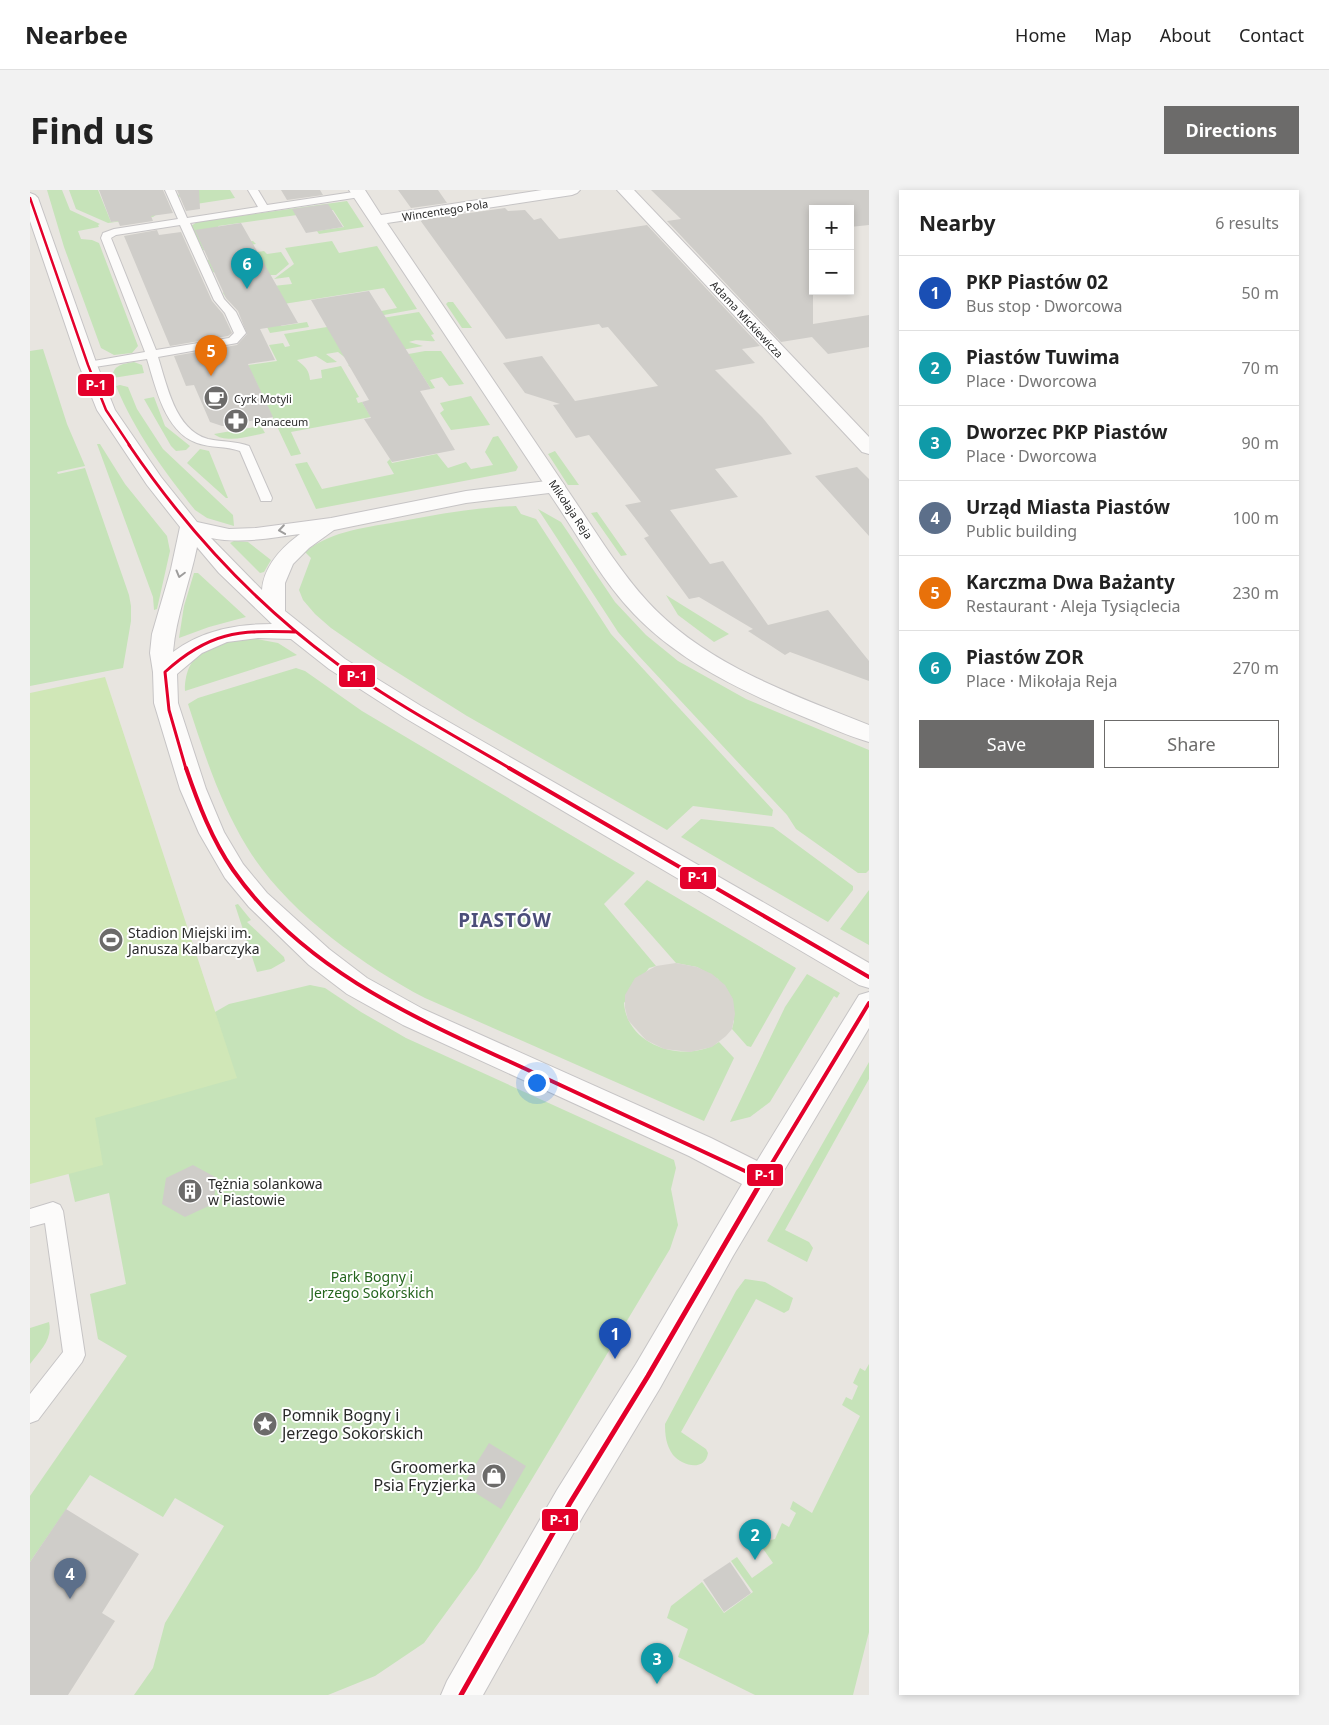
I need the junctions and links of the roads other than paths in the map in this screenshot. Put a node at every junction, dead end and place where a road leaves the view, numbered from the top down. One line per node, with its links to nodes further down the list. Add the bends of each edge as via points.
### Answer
1 (170, 190): 8 (lane)
2 (253, 190): 7 (lane)
3 (572, 190): 9 (street, Wincentego Pola)
4 (625, 190): 12 (street, Adama Mickiewicza)
5 (359, 192): 7 (lane); 9 (street, Mikołaja Reja)
6 (30, 198): 11 (street)
7 (264, 208): 8 (lane)
8 (182, 220): 10 (lane, via 114,232 106,238); 10 (lane, via 219,300 230,312 240,333 233,341)
9 (378, 220): 13 (street, Mikołaja Reja)
10 (151, 355): 11 (lane); 14 (lane, via 182,429 202,441 245,449)
11 (88, 365): 16 (street, via 115,425)
12 (869, 448)
13 (556, 486): 15 (street, via 466,497); 20 (street, Mikołaja Reja, via 628,592 670,636 735,677)
14 (266, 498)
15 (331, 524): 16 (street, one-way to 16, via 242,535); 17 (street, via 299,546 277,571 272,585)
16 (190, 526): 17 (street); 19 (street, one-way to 19, via 182,569 163,634 161,653)
17 (274, 614): 18 (street)
18 (294, 632): 19 (street, via 223,634 190,650); 21 (street, via 337,664 413,712)
19 (165, 672): 23 (street, via 166,703 193,789 212,833 234,871 258,900 319,957 357,986 413,1017 700,1147)
20 (869, 734)
21 (869, 977)
22 (869, 1002): 23 (street)
23 (763, 1179): 26 (street, via 570,1503)
24 (30, 1218): 25 (lane, via 53,1211 74,1355)
25 (30, 1412)
26 (461, 1695)

